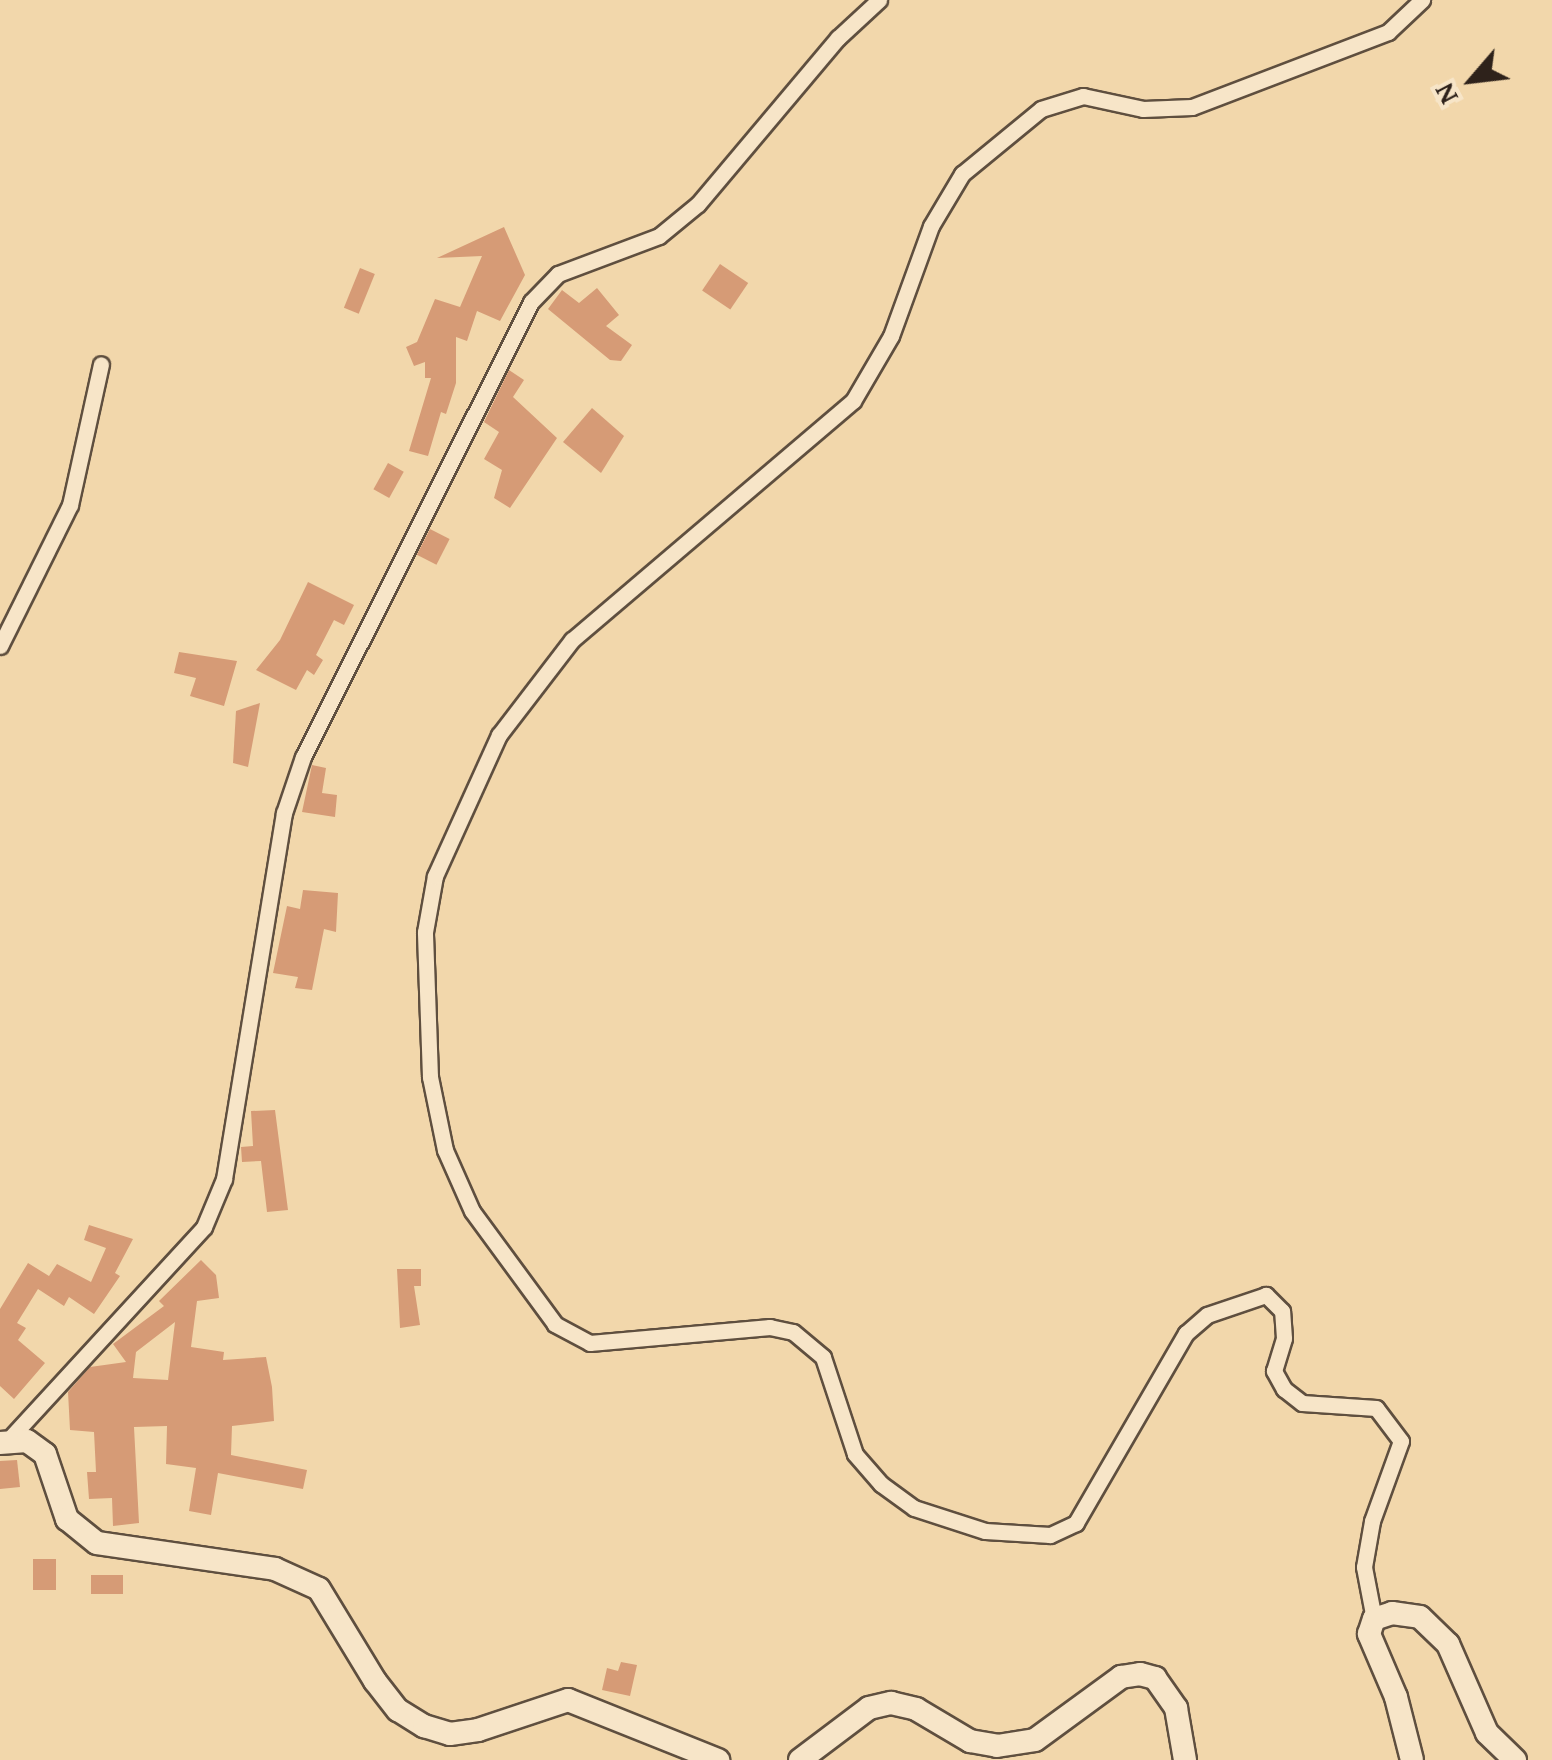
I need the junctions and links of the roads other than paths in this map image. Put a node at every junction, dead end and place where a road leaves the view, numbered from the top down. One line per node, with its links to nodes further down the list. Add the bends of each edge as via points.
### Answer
1 (879, 0): 5 (street, via 838,38 698,204 659,236 558,274 531,302 303,757 284,812 224,1178 204,1226)
2 (1422, 0): 6 (street, via 1388,32 1192,107 1144,109 1083,96 1041,109 976,160 931,226 891,336 853,401 572,640 499,735 435,876 424,932 430,1077 446,1150 472,1211 555,1324 590,1343 770,1328 793,1332 823,1356 855,1454 881,1484 914,1508 986,1531 1050,1535 1076,1523 1186,1334 1207,1314 1266,1295 1282,1311 1284,1338 1274,1371 1284,1389 1302,1404 1376,1408 1400,1441 1364,1567)
3 (100, 364): 4 (street, via 70,505)
4 (0, 646)
5 (6, 1440): 7 (main road, via 45,1454 58,1503 88,1539 276,1569 319,1588 375,1682 398,1710 424,1726 450,1734 478,1730 568,1700)
6 (1374, 1619): 10 (main road, via 1372,1653 1396,1698); 11 (main road, via 1407,1612 1432,1624 1448,1644 1487,1733)
7 (718, 1760)
8 (800, 1760): 9 (main road, via 869,1708 891,1703 916,1709 970,1741 997,1746 1036,1740 1121,1677 1140,1674 1155,1678 1176,1708)
9 (1186, 1760)
10 (1412, 1760)
11 (1515, 1760)

